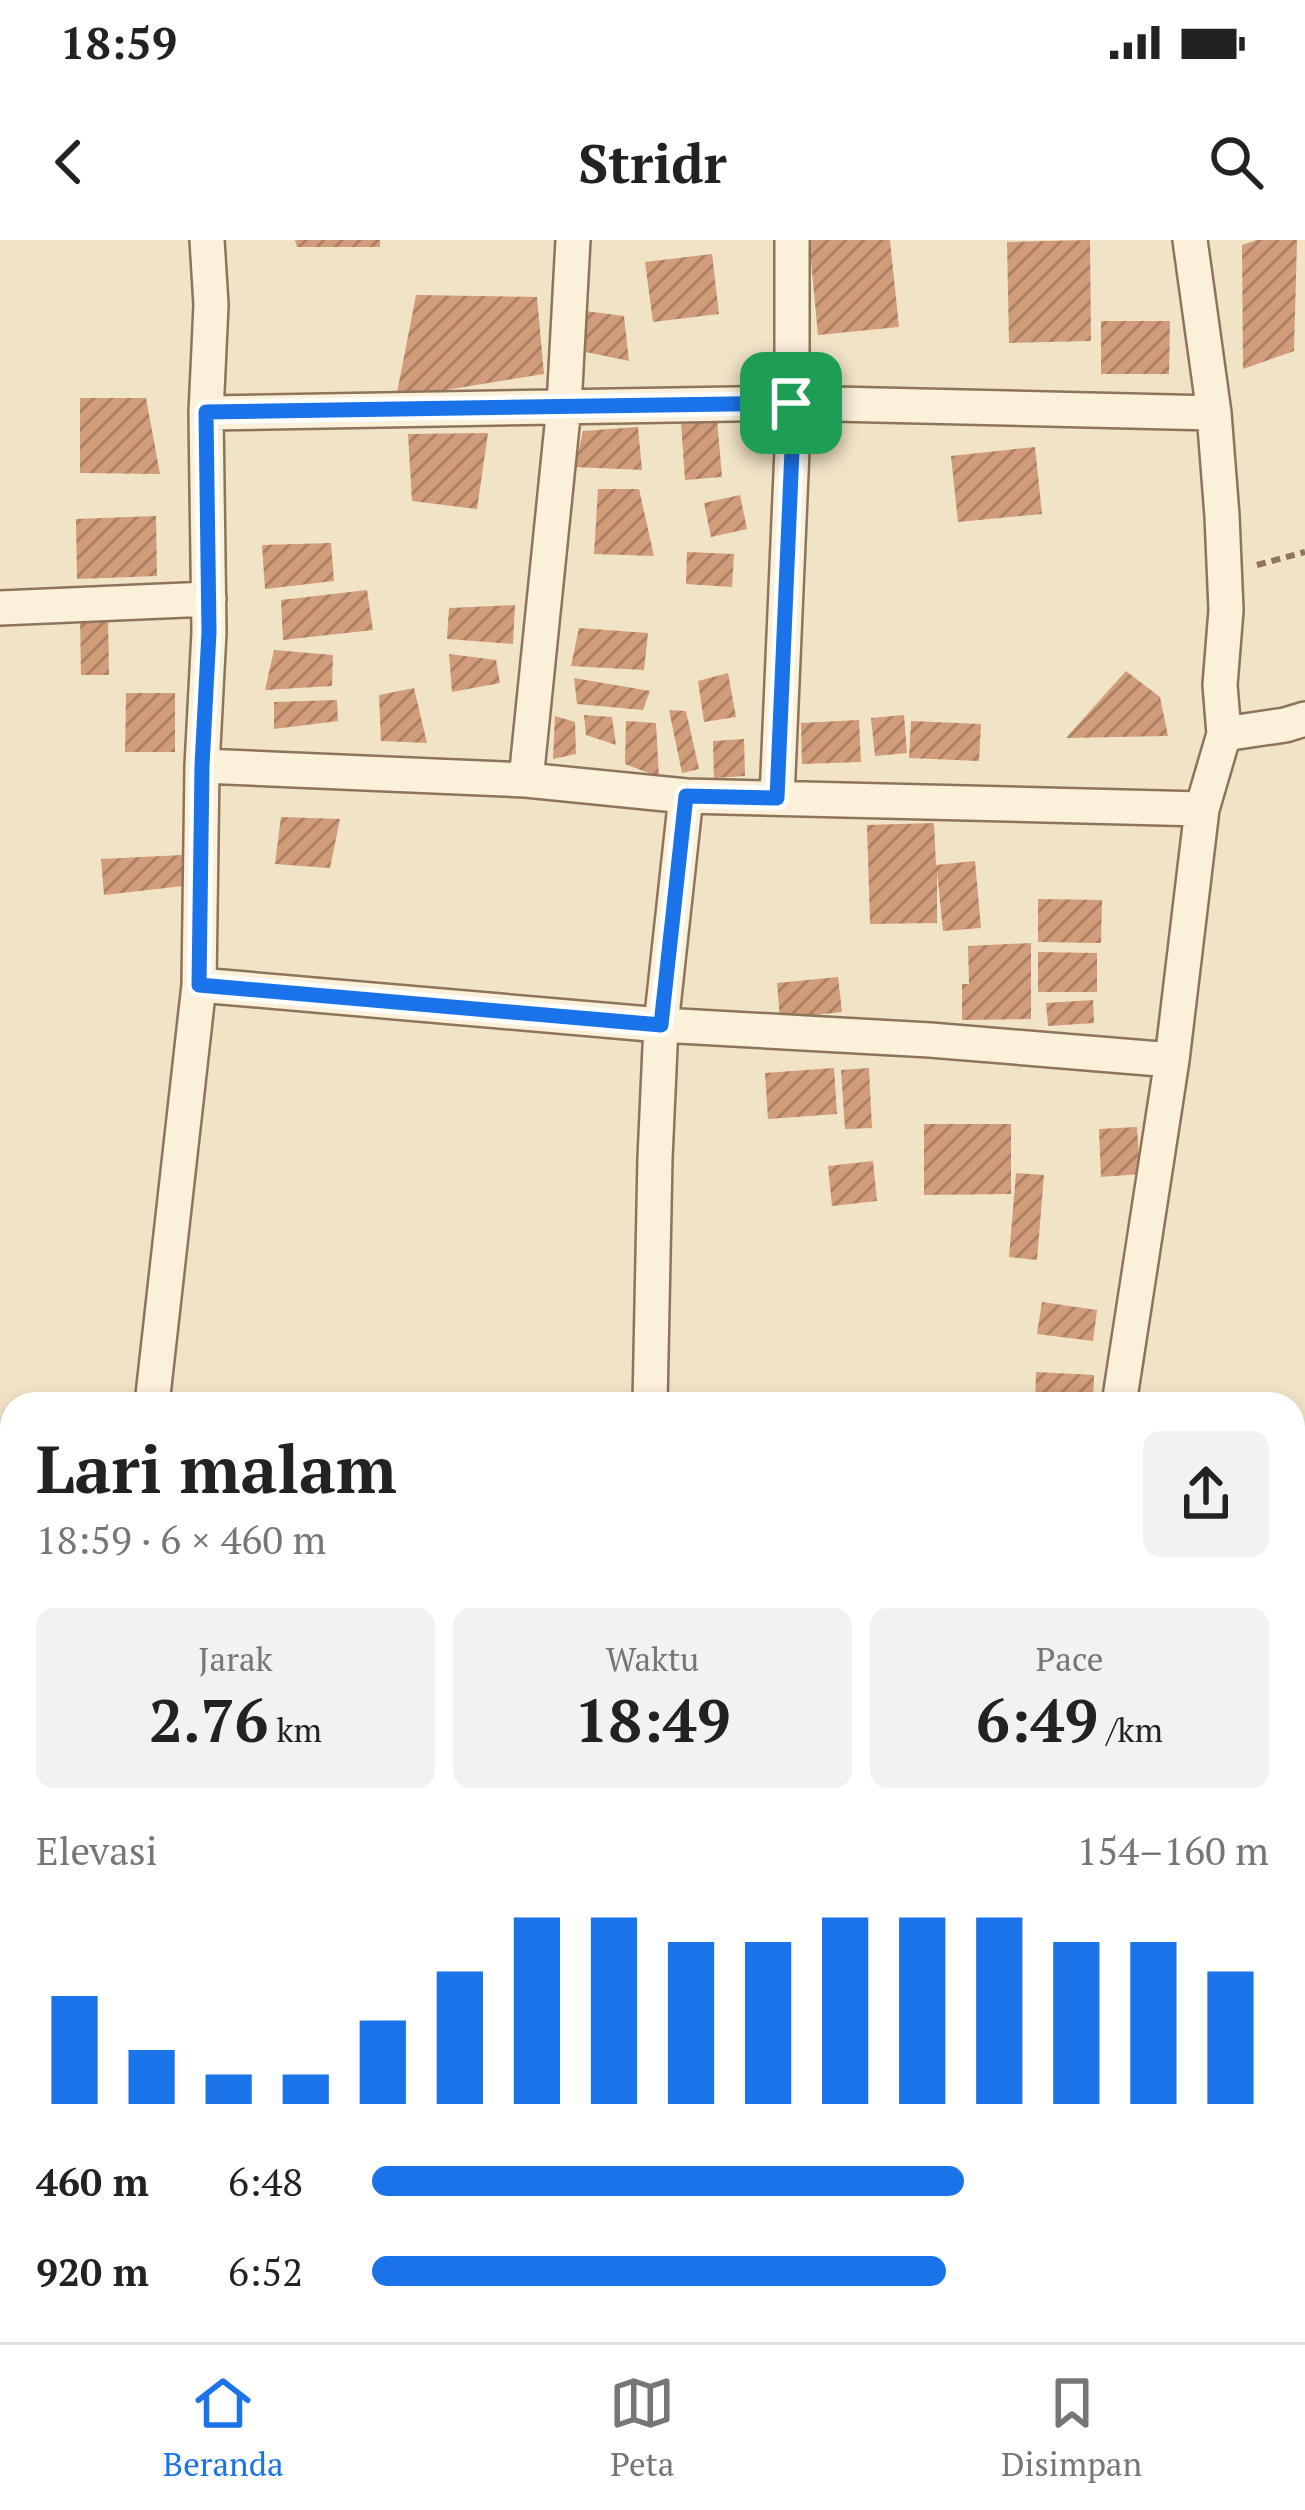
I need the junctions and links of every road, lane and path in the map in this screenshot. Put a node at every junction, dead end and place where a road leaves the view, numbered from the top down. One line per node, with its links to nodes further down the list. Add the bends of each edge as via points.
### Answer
1 (207, 240): 7 (street)
2 (573, 240): 6 (street)
3 (792, 240): 5 (street)
4 (1190, 240): 8 (street)
5 (791, 403): 6 (street); 8 (street); 18 (street)
6 (564, 406): 7 (street); 16 (street)
7 (206, 412): 11 (street)
8 (1214, 413): 10 (street)
9 (1305, 552): 10 (path)
10 (1224, 574): 14 (street)
11 (209, 599): 12 (street); 15 (street)
12 (0, 608)
13 (1305, 719): 14 (street)
14 (1224, 734): 19 (street)
15 (202, 766): 16 (street); 20 (street)
16 (526, 780): 17 (street)
17 (686, 796): 18 (street); 21 (street)
18 (777, 798): 19 (street)
19 (1202, 809): 22 (street)
20 (199, 985): 21 (street); 23 (street)
21 (661, 1025): 22 (street); 24 (street)
22 (1172, 1060): 25 (street)
23 (153, 1392)
24 (650, 1392)
25 (1121, 1392)

